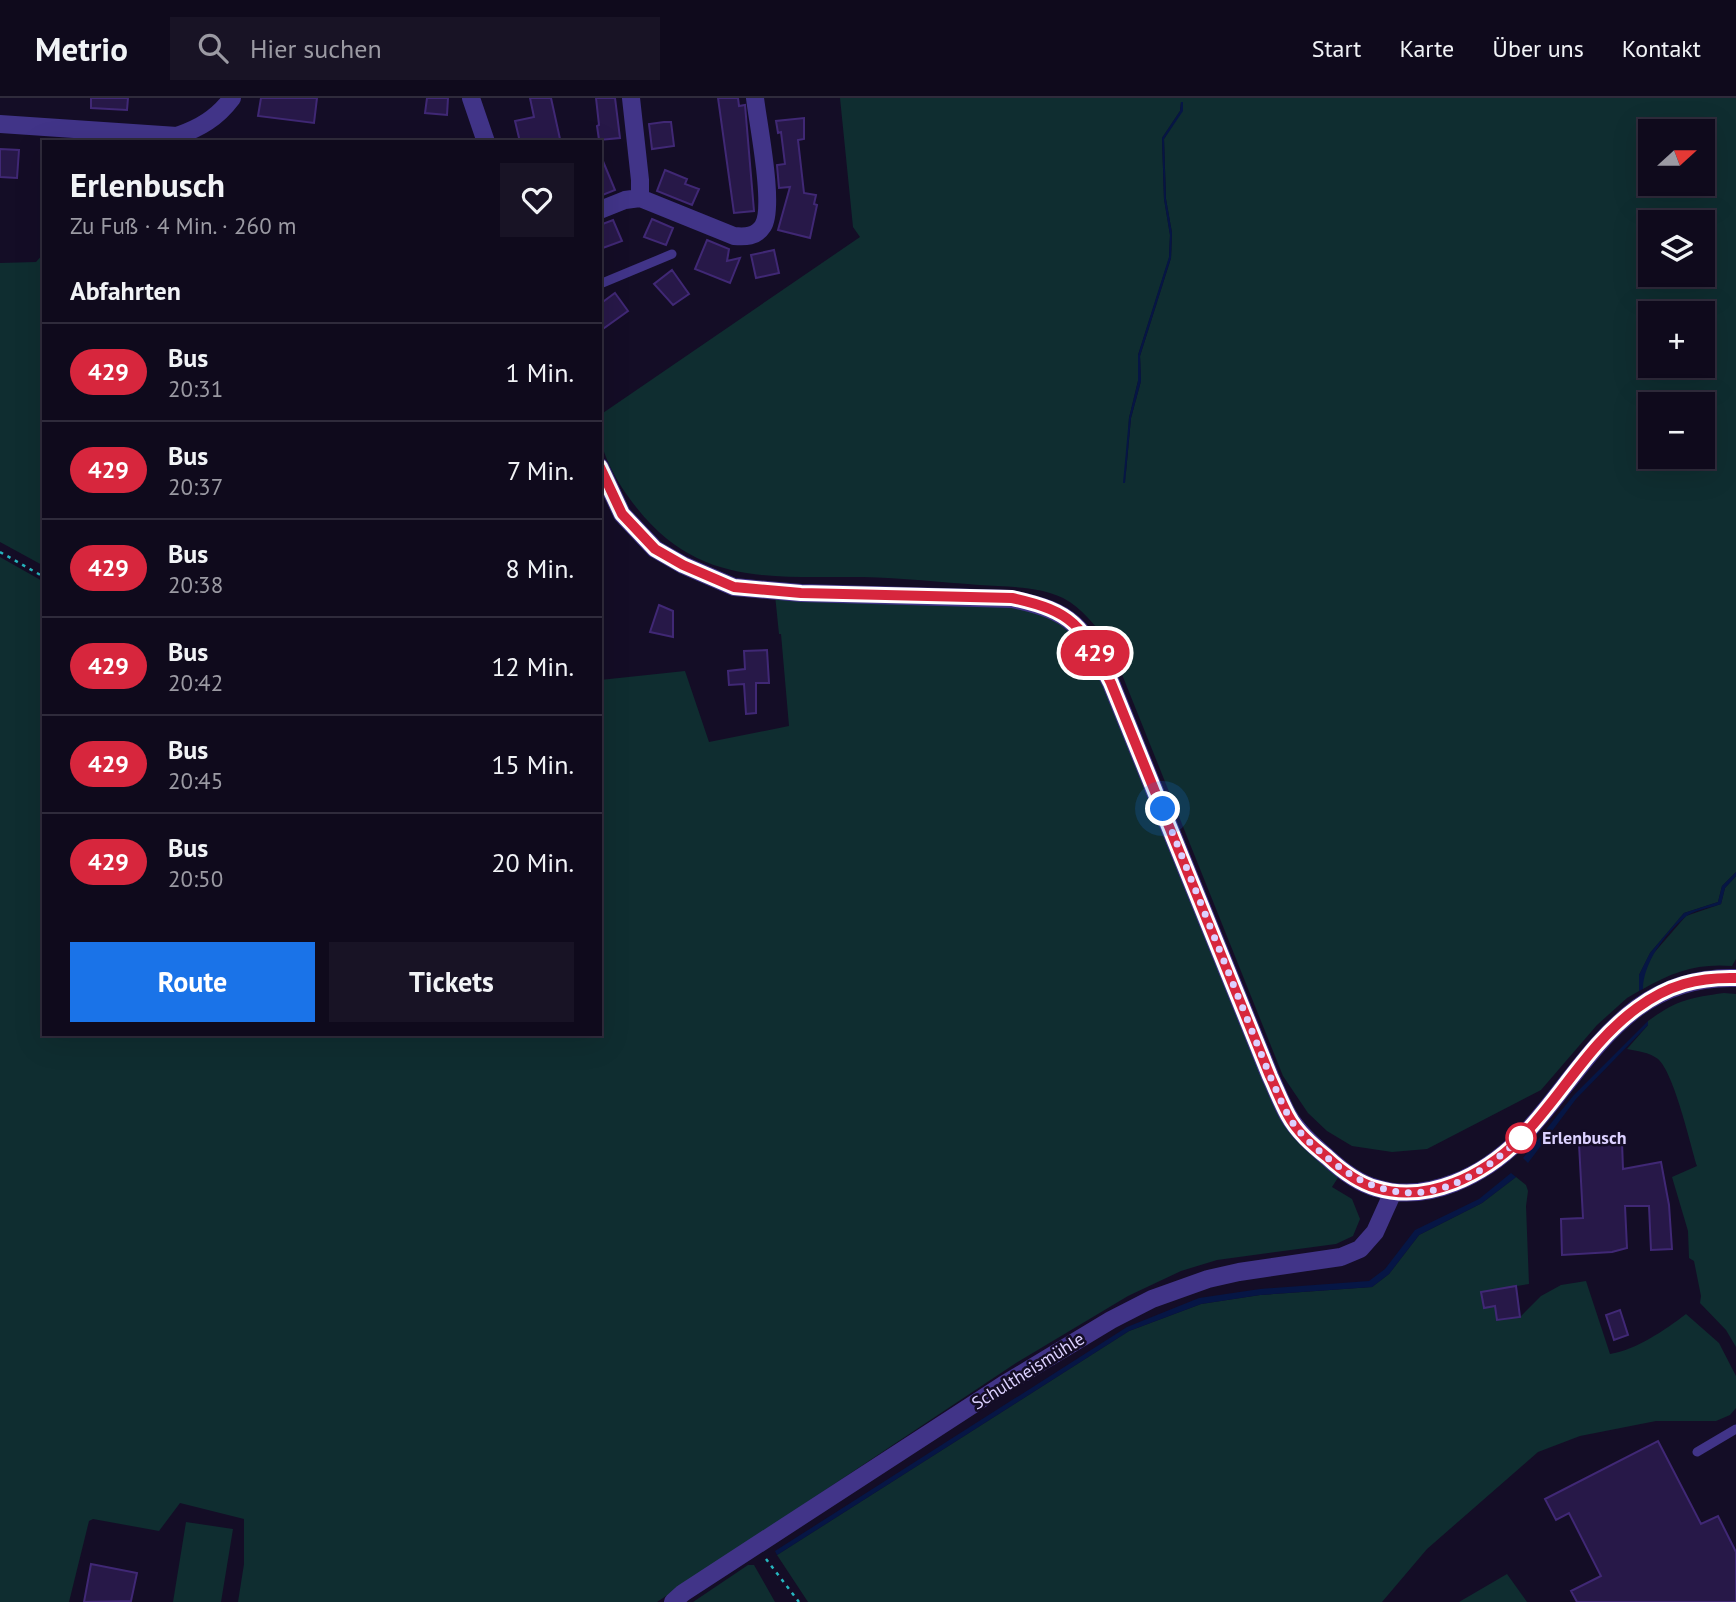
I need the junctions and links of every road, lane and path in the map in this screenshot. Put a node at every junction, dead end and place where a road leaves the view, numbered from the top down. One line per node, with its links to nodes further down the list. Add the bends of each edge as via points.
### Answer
1 (232, 98): 6 (street, via 215,118)
2 (471, 98): 7 (street)
3 (631, 98): 8 (street)
4 (754, 98): 8 (street, via 769,208 762,227 750,237 734,236)
5 (0, 124): 6 (street)
6 (177, 139)
7 (485, 140)
8 (639, 198): 9 (street)
9 (602, 209)
10 (672, 254): 11 (lane)
11 (602, 283)
12 (602, 471): 16 (street, via 622,514 655,549 734,587 1012,598 1043,605 1068,618 1088,639 1111,683 1288,1116 1342,1171 1374,1188)
13 (0, 552): 14 (path)
14 (42, 575)
15 (1736, 978): 16 (street, via 1707,977 1669,988 1638,1007 1608,1032 1521,1138 1478,1172 1441,1188)
16 (1393, 1192): 19 (street, Schultheismühle, via 1375,1231 1360,1249 1342,1257 1208,1279 1152,1299 1003,1385)
17 (1736, 1429): 18 (lane)
18 (1697, 1452)
19 (756, 1545): 20 (street, Schultheismühle); 21 (path)
20 (673, 1602)
21 (799, 1602)

